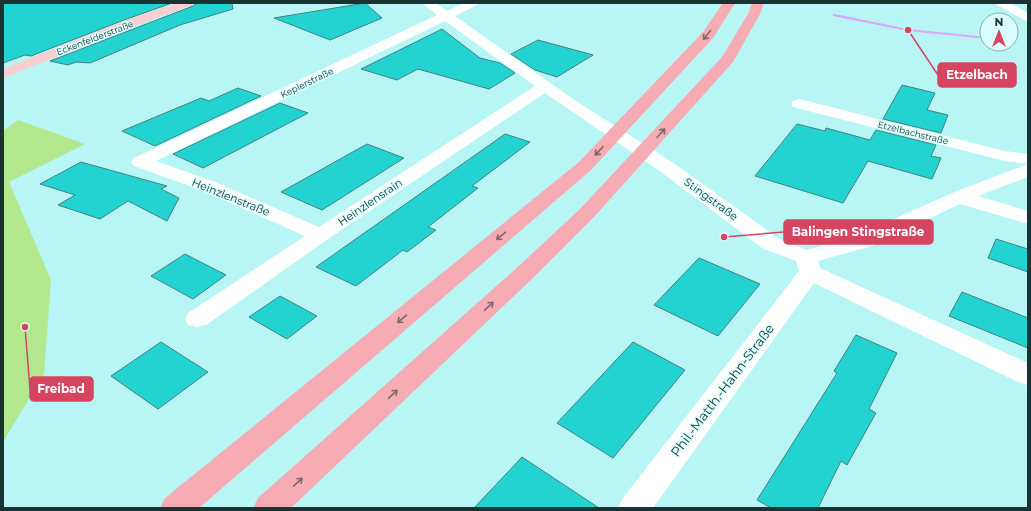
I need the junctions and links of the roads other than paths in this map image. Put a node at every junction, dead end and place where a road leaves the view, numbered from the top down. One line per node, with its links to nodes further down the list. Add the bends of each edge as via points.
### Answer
1 (428, 3): 8 (street, Stingstraße)
2 (473, 3): 8 (street, Keplerstraße)
3 (729, 3): 22 (highway, one-way to 22, via 708,35 585,166)
4 (771, 3): 7 (highway)
5 (1001, 3): 9 (street)
6 (180, 4): 10 (main road, Eckenfelderstraße)
7 (756, 9): 23 (highway, one-way to 7, via 587,213 728,58)
8 (446, 16): 11 (street, Stingstraße); 14 (street, Keplerstraße)
9 (1028, 18)
10 (3, 74)
11 (544, 86): 18 (street, Heinzlensrain); 19 (street, Stingstraße, via 668,168 770,243)
12 (799, 104): 13 (street, Etzelbachstraße, via 1005,156)
13 (1028, 159)
14 (140, 162): 18 (street, Heinzlenstraße, via 208,186)
15 (1028, 170): 16 (street)
16 (959, 197): 17 (street); 19 (street)
17 (1028, 218)
18 (321, 235): 20 (street, Heinzlensrain)
19 (808, 264): 21 (street, Stingstraße); 24 (street, Phil.-Matth.-Hahn-Straße)
20 (197, 319)
21 (1028, 375)
22 (176, 508)
23 (269, 508)
24 (634, 508)

